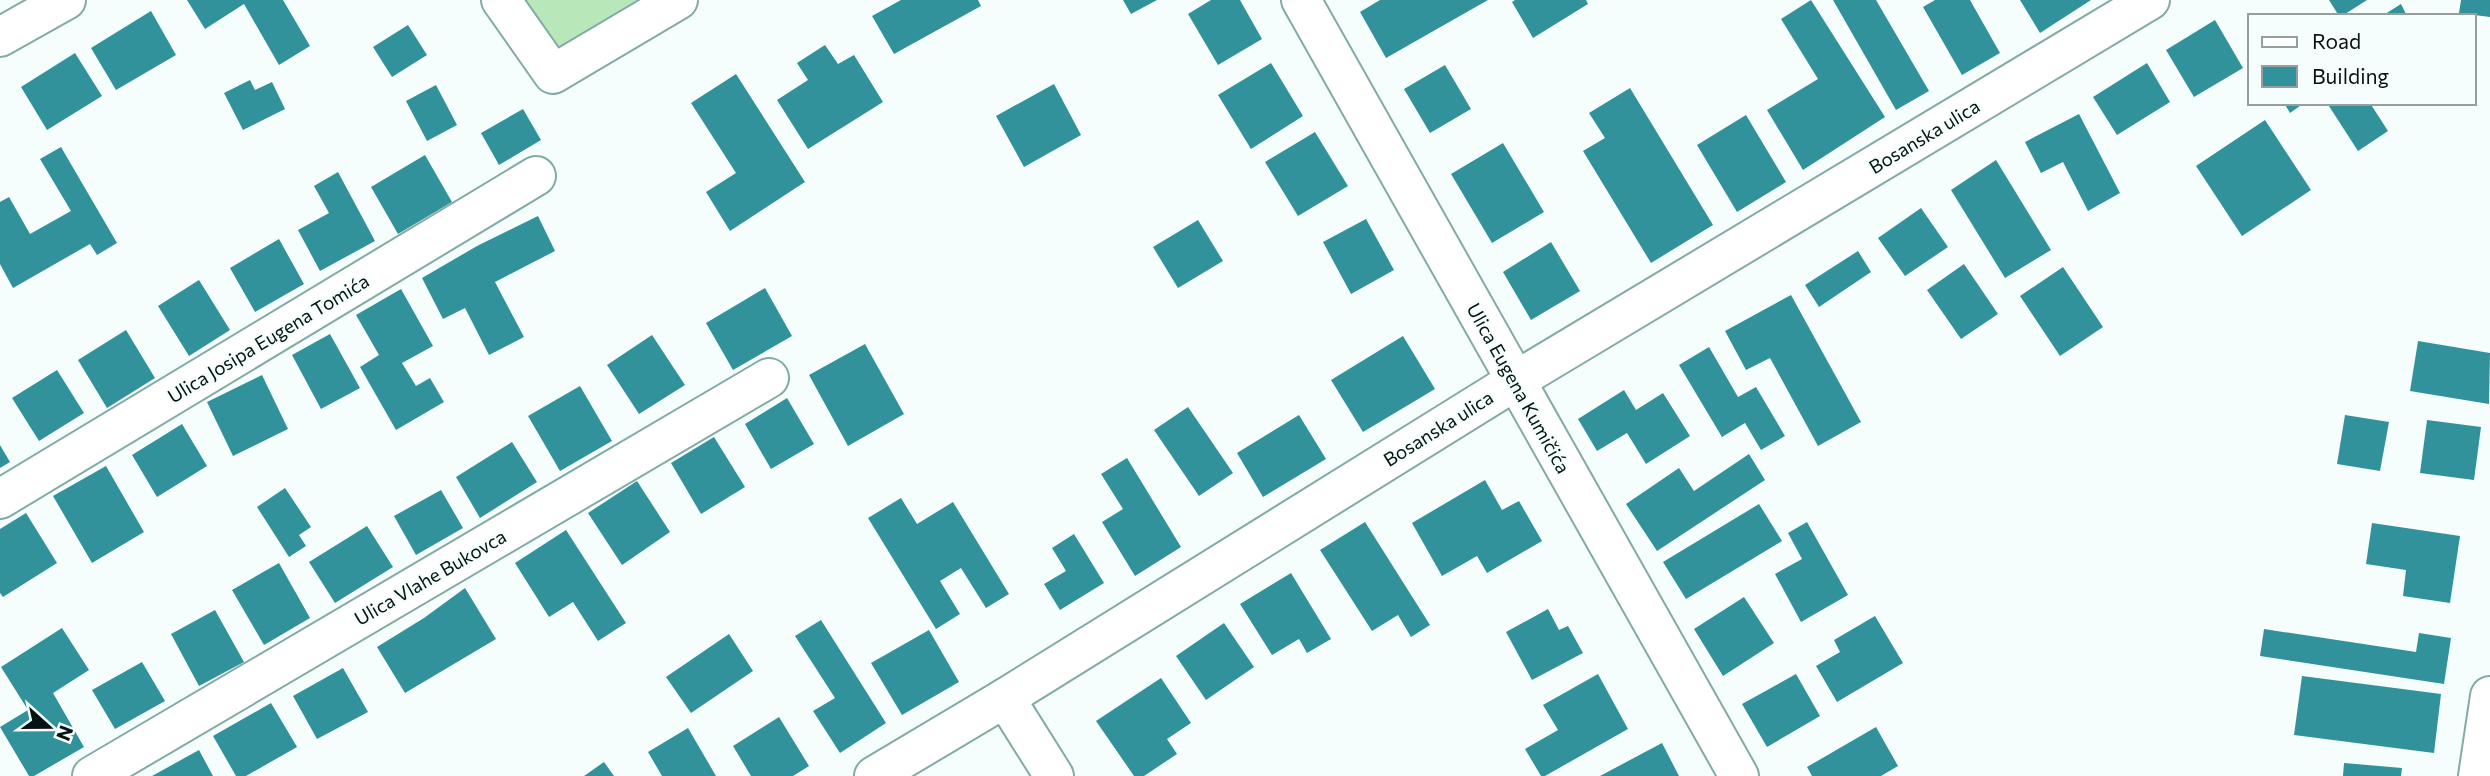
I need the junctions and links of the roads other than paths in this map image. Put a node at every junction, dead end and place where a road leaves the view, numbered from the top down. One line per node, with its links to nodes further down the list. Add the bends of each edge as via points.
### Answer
1 (66, 0): 6 (street)
2 (502, 0): 3 (street, via 553,74)
3 (678, 0)
4 (1301, 0): 9 (street, Ulica Eugena Kumičića)
5 (2150, 0): 9 (street, Bosanska ulica)
6 (0, 37)
7 (536, 176): 10 (street, Ulica Josipa Eugena Tomića)
8 (769, 378): 13 (street, Ulica Vlahe Bukovca)
9 (1515, 381): 12 (street, Bosanska ulica); 16 (street, Ulica Eugena Kumičića)
10 (0, 499)
11 (2490, 696): 17 (street)
12 (1004, 698): 14 (street, Bosanska ulica); 15 (street)
13 (92, 776)
14 (874, 776)
15 (1054, 776)
16 (1739, 776)
17 (2479, 776)

